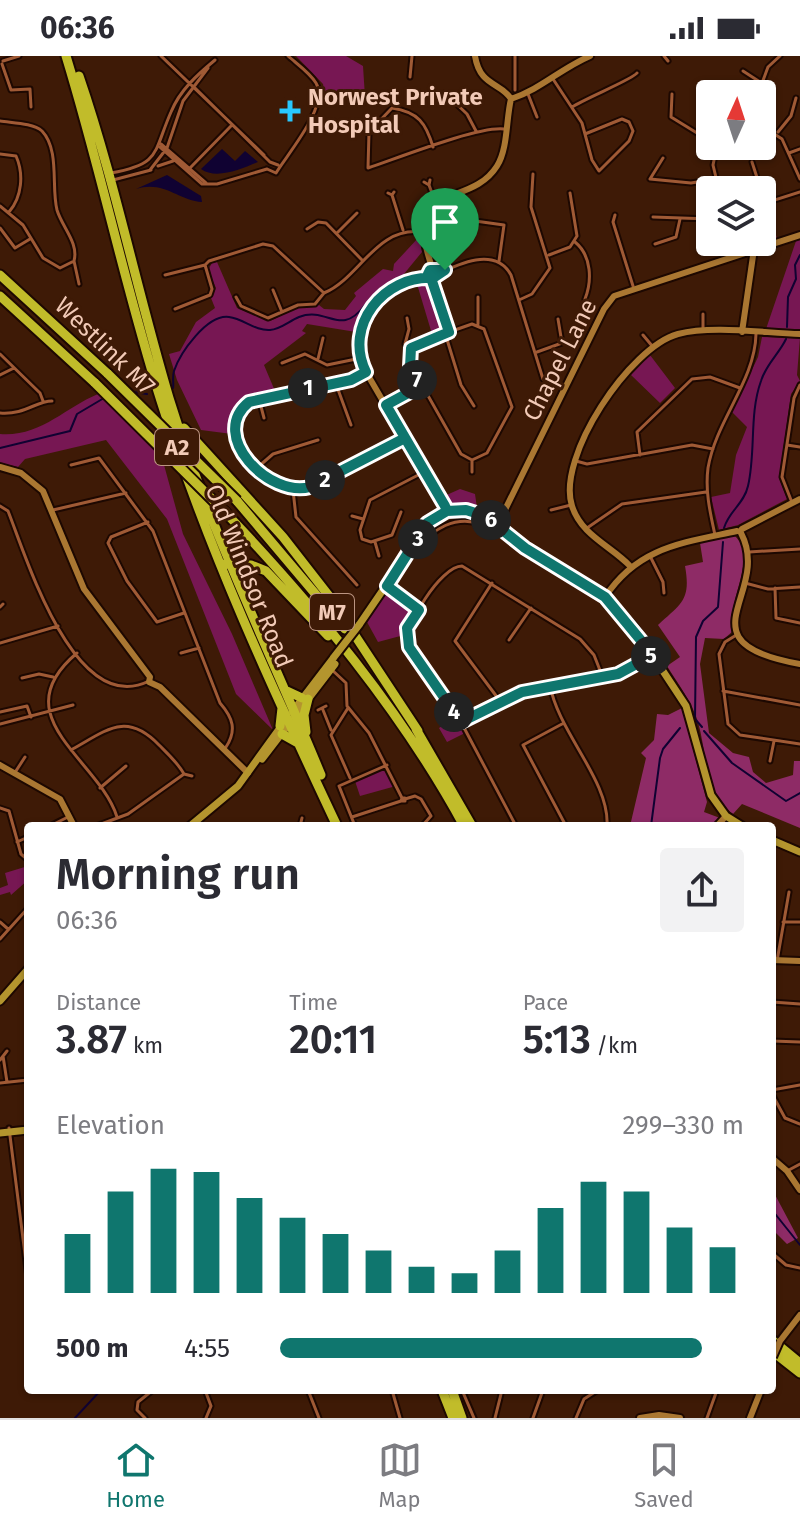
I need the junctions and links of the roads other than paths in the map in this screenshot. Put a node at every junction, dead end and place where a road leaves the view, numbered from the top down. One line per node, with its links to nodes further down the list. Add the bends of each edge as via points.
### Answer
1 (19, 56): 13 (street)
2 (69, 56): 29 (highway, Old Windsor Road / A2); 53 (highway, Old Windsor Road / A2)
3 (161, 56): 20 (street)
4 (288, 56): 47 (street, via 319,93 296,148)
5 (412, 56): 16 (street)
6 (475, 56): 22 (street, via 485,80)
7 (515, 56): 22 (street)
8 (590, 56): 17 (street)
9 (664, 56): 12 (street)
10 (780, 56): 19 (street)
11 (217, 58): 20 (street)
12 (668, 61)
13 (1, 62): 26 (street, via 11,90 30,89)
14 (743, 71): 18 (street)
15 (637, 73): 27 (street, via 632,83 599,91)
16 (410, 77)
17 (553, 79): 23 (street); 27 (street)
18 (756, 80)
19 (762, 80)
20 (191, 84): 31 (street); 37 (street, via 171,112); 40 (street)
21 (445, 93): 33 (street)
22 (513, 94): 23 (street); 32 (street)
23 (528, 94): 28 (street)
24 (672, 94): 34 (street, via 671,117)
25 (796, 98): 35 (street, via 791,116)
26 (31, 107)
27 (572, 107): 36 (street)
28 (534, 115)
29 (93, 118): 50 (street, via 109,164); 53 (highway, Old Windsor Road / A2)
30 (0, 121): 90 (street, via 34,127 46,138 58,211)
31 (233, 124): 44 (street); 48 (street)
32 (504, 129): 33 (street); 66 (street, via 495,169)
33 (476, 131): 38 (street)
34 (696, 132)
35 (776, 133): 41 (street)
36 (585, 134): 36 (street, via 622,119 632,128 631,139 599,171)
37 (160, 146): 40 (street); 50 (street, via 148,162)
38 (433, 147): 38 (street, via 368,168 369,132 390,108 417,116 427,126)
39 (800, 149): 41 (street)
40 (166, 150): 46 (street); 48 (street); 51 (street)
41 (789, 153): 56 (street)
42 (0, 154): 68 (street, via 16,156 21,169 18,198)
43 (663, 158): 57 (street, via 650,179)
44 (270, 162): 47 (street); 49 (street)
45 (752, 162): 54 (street)
46 (180, 165): 51 (street, via 168,160); 59 (street)
47 (278, 165): 49 (street, via 274,174)
48 (189, 169): 59 (street)
49 (267, 169): 59 (street)
50 (131, 170): 53 (street)
51 (150, 170): 55 (street)
52 (533, 174): 86 (street, via 531,207)
53 (106, 176): 55 (street); 72 (highway, Old Windsor Road / A2); 179 (highway, Old Windsor Road / A2, via 161,400)
54 (757, 176)
55 (133, 177): 72 (street, via 117,187)
56 (800, 179)
57 (696, 182)
58 (428, 183): 66 (street)
59 (208, 185)
60 (800, 192): 64 (street)
61 (570, 193): 65 (street)
62 (391, 194): 78 (street)
63 (562, 197): 65 (street)
64 (776, 199)
65 (568, 200): 83 (street)
66 (436, 204): 79 (street)
67 (0, 206): 68 (street)
68 (9, 212): 82 (street)
69 (357, 212): 80 (street)
70 (615, 215): 97 (street)
71 (653, 217): 73 (street)
72 (120, 219): 134 (highway, Old Windsor Road / A2)
73 (680, 219): 74 (street); 85 (street, via 676,237)
74 (696, 219)
75 (308, 225): 80 (street, via 323,222)
76 (462, 226): 91 (street, via 475,221 504,225)
77 (0, 228): 82 (street, via 15,248)
78 (404, 231): 79 (street); 89 (street)
79 (423, 232): 93 (street)
80 (336, 234): 89 (street)
81 (800, 235): 84 (street, Chapel Lane)
82 (30, 239): 90 (street, via 53,267)
83 (575, 242): 86 (street); 103 (street, via 582,247 591,276)
84 (776, 243)
85 (655, 244)
86 (548, 255): 104 (street, via 548,272 532,294)
87 (735, 256): 97 (street, Chapel Lane)
88 (751, 256): 113 (street)
89 (362, 260): 99 (street)
90 (74, 261): 96 (street)
91 (499, 261): 93 (street, via 485,258); 104 (street, via 511,275)
92 (205, 265): 95 (street); 99 (street, via 270,244); 105 (street, via 212,293)
93 (432, 274): 111 (street); 122 (street, via 390,290 369,311 360,330)
94 (0, 275): 230 (highway, Westlink M7 / M7, bridge, via 237,501 339,621)
95 (165, 275)
96 (79, 284)
97 (633, 286): 169 (street, Chapel Lane, via 604,309)
98 (276, 292): 106 (street)
99 (324, 293): 106 (street, via 315,304)
100 (0, 296): 219 (highway, Westlink M7 / M7, bridge, via 225,512 318,615)
101 (236, 297): 106 (street, via 259,317)
102 (478, 297): 110 (street)
103 (585, 299)
104 (519, 300): 120 (street)
105 (175, 309)
106 (282, 312)
107 (703, 314): 112 (street)
108 (407, 318): 119 (street, via 405,344)
109 (558, 319): 120 (street, via 562,343)
110 (478, 324): 111 (street); 148 (street, via 512,407 487,453)
111 (447, 332): 119 (street); 138 (street, via 461,385)
112 (703, 332): 113 (street); 118 (street, via 675,335)
113 (742, 332): 114 (street)
114 (756, 332): 115 (street); 132 (street, via 755,354)
115 (800, 334)
116 (643, 335): 118 (street)
117 (323, 338): 123 (street)
118 (653, 347): 149 (street, via 611,390)
119 (411, 348): 130 (street, via 410,367)
120 (535, 353): 131 (street)
121 (0, 354): 125 (street)
122 (361, 358): 123 (street, via 327,365); 126 (street)
123 (318, 359): 124 (street, via 305,354)
124 (282, 363)
125 (14, 368): 127 (street); 135 (street)
126 (366, 372): 128 (street); 137 (street)
127 (0, 375)
128 (336, 383): 133 (street); 141 (street)
129 (800, 385): 144 (street)
130 (421, 386): 137 (street); 148 (street, via 461,454)
131 (548, 388)
132 (740, 388): 146 (street); 147 (street, via 710,377 683,384 637,432)
133 (258, 398): 140 (street); 152 (street, via 240,411 235,431 239,447)
134 (170, 399): 181 (highway, Old Windsor Road); 230 (highway, via 193,441 279,532 329,596)
135 (43, 401): 136 (street); 139 (street, via 26,412)
136 (52, 401)
137 (386, 405): 142 (street)
138 (474, 406)
139 (0, 413)
140 (264, 418)
141 (351, 425)
142 (405, 438): 153 (street); 155 (street, via 310,487)
143 (318, 440): 152 (street, via 273,454)
144 (787, 445): 145 (street); 159 (street, via 782,482)
145 (800, 447)
146 (713, 449): 147 (street, via 692,445); 156 (street)
147 (640, 455): 149 (street, via 587,464)
148 (472, 460): 154 (street)
149 (575, 460): 160 (street)
150 (71, 465): 157 (street, via 99,458)
151 (0, 467): 162 (street, via 32,480)
152 (257, 468): 155 (street, via 275,484)
153 (424, 471): 164 (street); 167 (street, via 370,500)
154 (472, 472)
155 (293, 490): 186 (street, via 296,517)
156 (706, 492): 170 (street, via 622,504); 173 (street)
157 (126, 493): 162 (street); 168 (street)
158 (800, 499): 159 (street)
159 (792, 502): 171 (street)
160 (571, 504): 163 (street); 170 (street)
161 (0, 506): 197 (street, via 8,511 31,574)
162 (53, 510): 211 (street, via 84,589)
163 (551, 510)
164 (447, 511): 169 (main road, via 471,510); 175 (main road, via 427,523)
165 (401, 512): 174 (street, via 392,535)
166 (352, 516): 167 (street)
167 (363, 519): 174 (street, via 362,539)
168 (148, 522): 195 (street); 195 (street, via 108,543 157,622)
169 (497, 526): 172 (main road)
170 (585, 529): 182 (street)
171 (740, 531): 173 (street); 177 (street)
172 (507, 534): 175 (street, via 459,522 436,529); 192 (main road)
173 (715, 535): 178 (street)
174 (375, 542): 180 (street)
175 (413, 547): 187 (main road)
176 (800, 549): 177 (street)
177 (749, 552): 184 (street)
178 (648, 554): 182 (street); 191 (street)
179 (217, 556): 181 (highway); 225 (highway, Old Windsor Road / A2)
180 (379, 556)
181 (229, 565): 185 (highway, Old Windsor Road); 190 (highway, via 259,567)
182 (630, 566): 192 (street)
183 (492, 583): 193 (street); 194 (street, via 453,566); 216 (street, via 455,641)
184 (743, 583): 189 (street); 198 (street, via 735,613)
185 (237, 584): 190 (highway, via 240,573 254,569); 213 (highway, Old Windsor Road)
186 (357, 585)
187 (387, 586): 194 (street); 207 (main road, bridge)
188 (800, 587): 189 (street)
189 (775, 588): 196 (street, via 776,618)
190 (286, 590): 219 (highway)
191 (664, 593)
192 (605, 597): 205 (main road)
193 (531, 608): 200 (street); 210 (street, via 586,644)
194 (419, 610): 226 (street, via 407,628 409,647)
195 (185, 613): 202 (street)
196 (800, 623)
197 (58, 626): 201 (street); 203 (street)
198 (738, 634): 206 (street, via 759,655); 214 (street, via 720,651)
199 (0, 636): 201 (street)
200 (509, 640)
201 (1, 643)
202 (199, 648): 204 (street); 235 (street, via 233,722)
203 (77, 653): 208 (street); 211 (street, via 97,677 113,686 127,688)
204 (181, 653)
205 (653, 655): 210 (street); 249 (main road, via 684,702 705,780)
206 (800, 664)
207 (328, 670): 215 (main road); 220 (street, via 347,691)
208 (53, 677): 209 (street); 223 (street)
209 (22, 678)
210 (603, 678): 212 (street)
211 (151, 680): 235 (street)
212 (550, 685): 216 (street); 228 (street)
213 (283, 686): 215 (highway); 225 (highway, Old Windsor Road)
214 (723, 691): 218 (street); 231 (street, via 731,730)
215 (305, 699): 225 (main road); 233 (highway)
216 (501, 701): 226 (street)
217 (73, 705): 223 (street)
218 (800, 705)
219 (387, 706): 230 (highway, Westlink M7 / M7)
220 (348, 708): 229 (street); 240 (street)
221 (323, 709): 229 (street)
222 (0, 712): 224 (street, via 27,706)
223 (51, 712): 224 (street); 234 (street)
224 (31, 718): 227 (street)
225 (288, 721): 233 (highway, Old Windsor Road / A2); 242 (main road)
226 (461, 722): 266 (street)
227 (0, 724)
228 (562, 724): 267 (street, via 523,745); 268 (street, via 603,801)
229 (331, 730): 246 (street)
230 (413, 734): 236 (highway, Westlink M7 / M7)
231 (774, 741): 232 (street); 238 (street)
232 (800, 744)
233 (305, 748): 261 (highway, Old Windsor Road)
234 (71, 750): 244 (street, via 119,726 133,725 147,732); 247 (street)
235 (223, 750): 242 (street)
236 (426, 754): 264 (highway, Westlink M7 / M7); 265 (highway, Westlink M7 / M7)
237 (25, 757): 243 (street)
238 (770, 761)
239 (0, 765): 243 (street)
240 (387, 765): 246 (street); 248 (street)
241 (126, 766): 247 (street)
242 (248, 773): 259 (main road)
243 (14, 774): 252 (street, via 60,799)
244 (184, 774): 245 (street); 253 (street)
245 (192, 776)
246 (351, 778): 255 (street, via 339,789)
247 (100, 788): 253 (street)
248 (403, 799): 255 (street); 263 (street, via 421,799 431,816)
249 (719, 807): 251 (main road); 271 (main road)
250 (3, 808): 273 (street)
251 (726, 816): 269 (street); 270 (main road)
252 (69, 817): 256 (street); 257 (street)
253 (117, 817): 258 (street)
254 (302, 818): 260 (street)
255 (351, 818): 262 (street)
256 (58, 822)
257 (72, 822)
258 (105, 822)
259 (195, 822)
260 (301, 822)
261 (338, 822)
262 (353, 822)
263 (426, 822)
264 (462, 822)
265 (469, 822)
266 (514, 822)
267 (564, 822)
268 (606, 822)
269 (721, 822)
270 (735, 822)
271 (736, 822)
272 (24, 839): 273 (street)
273 (17, 842): 276 (street)
274 (776, 842): 275 (main road)
275 (800, 852)
276 (24, 857)
277 (789, 892): 280 (street)
278 (24, 912): 282 (street)
279 (0, 922): 282 (street)
280 (783, 922): 281 (street); 284 (street)
281 (800, 922)
282 (8, 929): 283 (street)
283 (0, 939)
284 (776, 955)
285 (776, 960): 286 (street)
286 (800, 961)
287 (24, 974): 288 (main road)
288 (0, 1001)
289 (776, 1002): 290 (street)
290 (800, 1004)
291 (776, 1041): 292 (street)
292 (800, 1042)
293 (7, 1051): 294 (street)
294 (2, 1058): 296 (street)
295 (24, 1080): 296 (street)
296 (7, 1082): 297 (street)
297 (0, 1083)
298 (800, 1085): 299 (street)
299 (776, 1091)
300 (776, 1100): 301 (street, via 785,1118)
301 (800, 1124)
302 (5, 1131): 307 (street)
303 (776, 1161): 305 (street)
304 (800, 1164): 305 (street)
305 (787, 1171): 306 (street)
306 (800, 1190)
307 (24, 1252)
308 (776, 1256): 309 (street)
309 (800, 1268)
310 (800, 1315): 311 (street)
311 (776, 1341): 313 (highway)
312 (776, 1354): 314 (highway)
313 (800, 1363)
314 (800, 1373)
315 (148, 1394): 327 (street, via 137,1410)
316 (206, 1394): 328 (street, via 211,1406)
317 (310, 1394): 329 (street)
318 (393, 1394): 330 (street)
319 (444, 1394): 331 (highway)
320 (453, 1394): 332 (highway)
321 (464, 1394): 333 (street)
322 (501, 1394): 334 (street)
323 (542, 1394): 335 (street)
324 (592, 1394): 336 (street)
325 (716, 1394): 339 (street)
326 (759, 1394): 340 (street)
327 (145, 1418)
328 (206, 1418)
329 (319, 1418)
330 (400, 1418)
331 (453, 1418)
332 (462, 1418)
333 (474, 1418)
334 (495, 1418)
335 (533, 1418)
336 (576, 1418)
337 (640, 1418): 338 (street)
338 (680, 1418)
339 (707, 1418)
340 (750, 1418)

